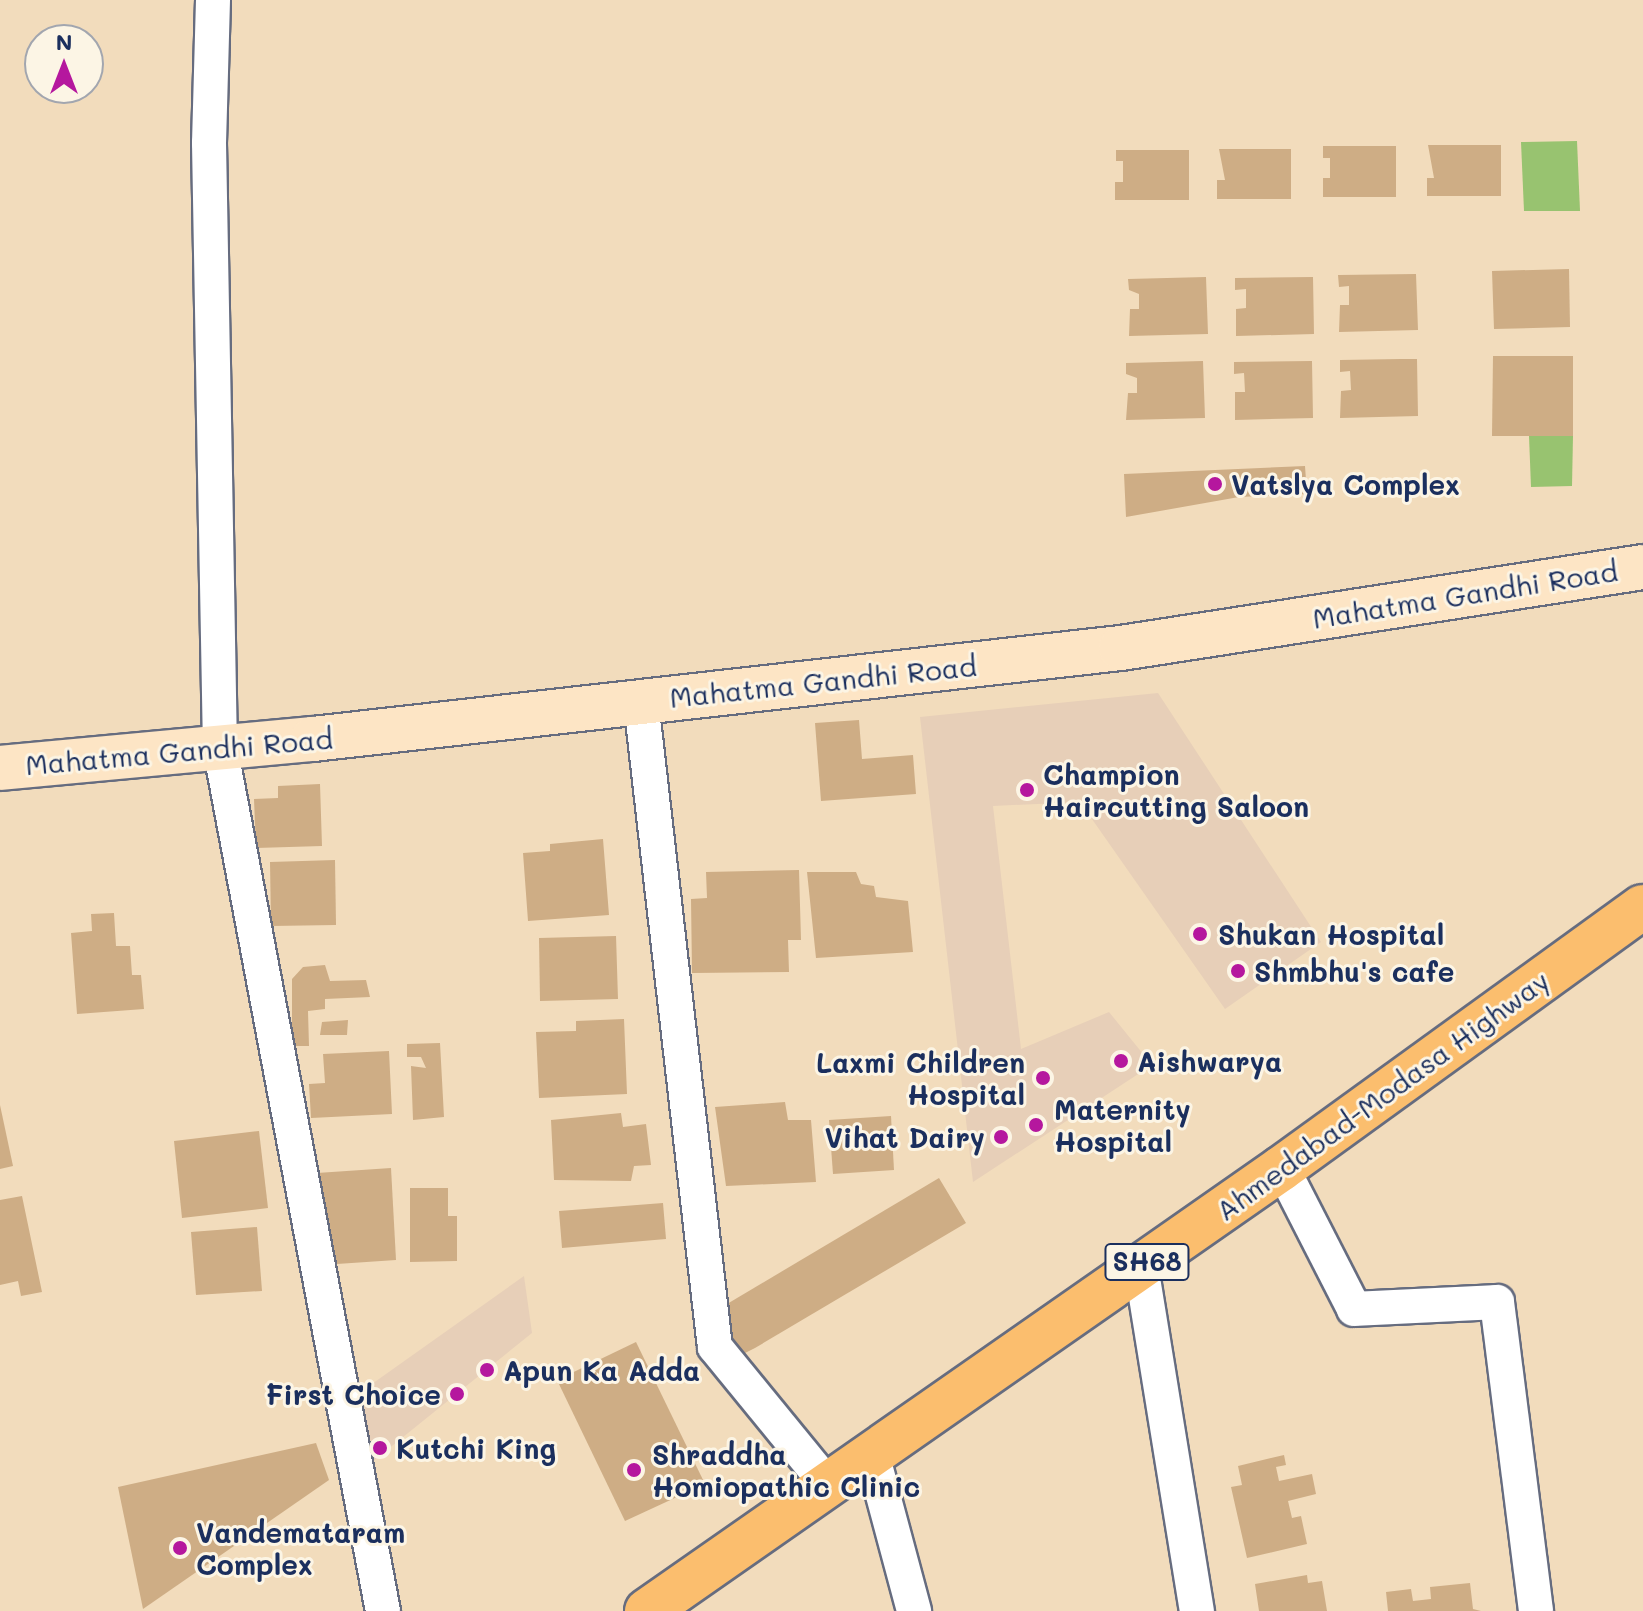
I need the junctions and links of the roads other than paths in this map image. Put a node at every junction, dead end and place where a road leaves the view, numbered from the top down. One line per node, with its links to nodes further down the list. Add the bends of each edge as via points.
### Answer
1 (213, 0): 4 (street, via 209,143)
2 (1643, 567): 3 (street, Mahatma Gandhi Road, via 1121,648)
3 (641, 702): 4 (street, Mahatma Gandhi Road); 10 (street, via 715,1347)
4 (220, 747): 5 (street, Mahatma Gandhi Road); 11 (street)
5 (0, 768)
6 (1643, 907): 7 (main road, Ahmedabad-Modasa Highway / SH68)
7 (1282, 1168): 8 (main road, Ahmedabad-Modasa Highway / SH68); 15 (street, via 1354,1309 1497,1302)
8 (1141, 1266): 9 (main road, Ahmedabad-Modasa Highway / SH68); 14 (street)
9 (872, 1454): 10 (main road, Ahmedabad-Modasa Highway / SH68); 13 (street)
10 (828, 1485): 12 (main road, Ahmedabad-Modasa Highway / SH68)
11 (383, 1611)
12 (647, 1611)
13 (914, 1611)
14 (1197, 1611)
15 (1536, 1611)

